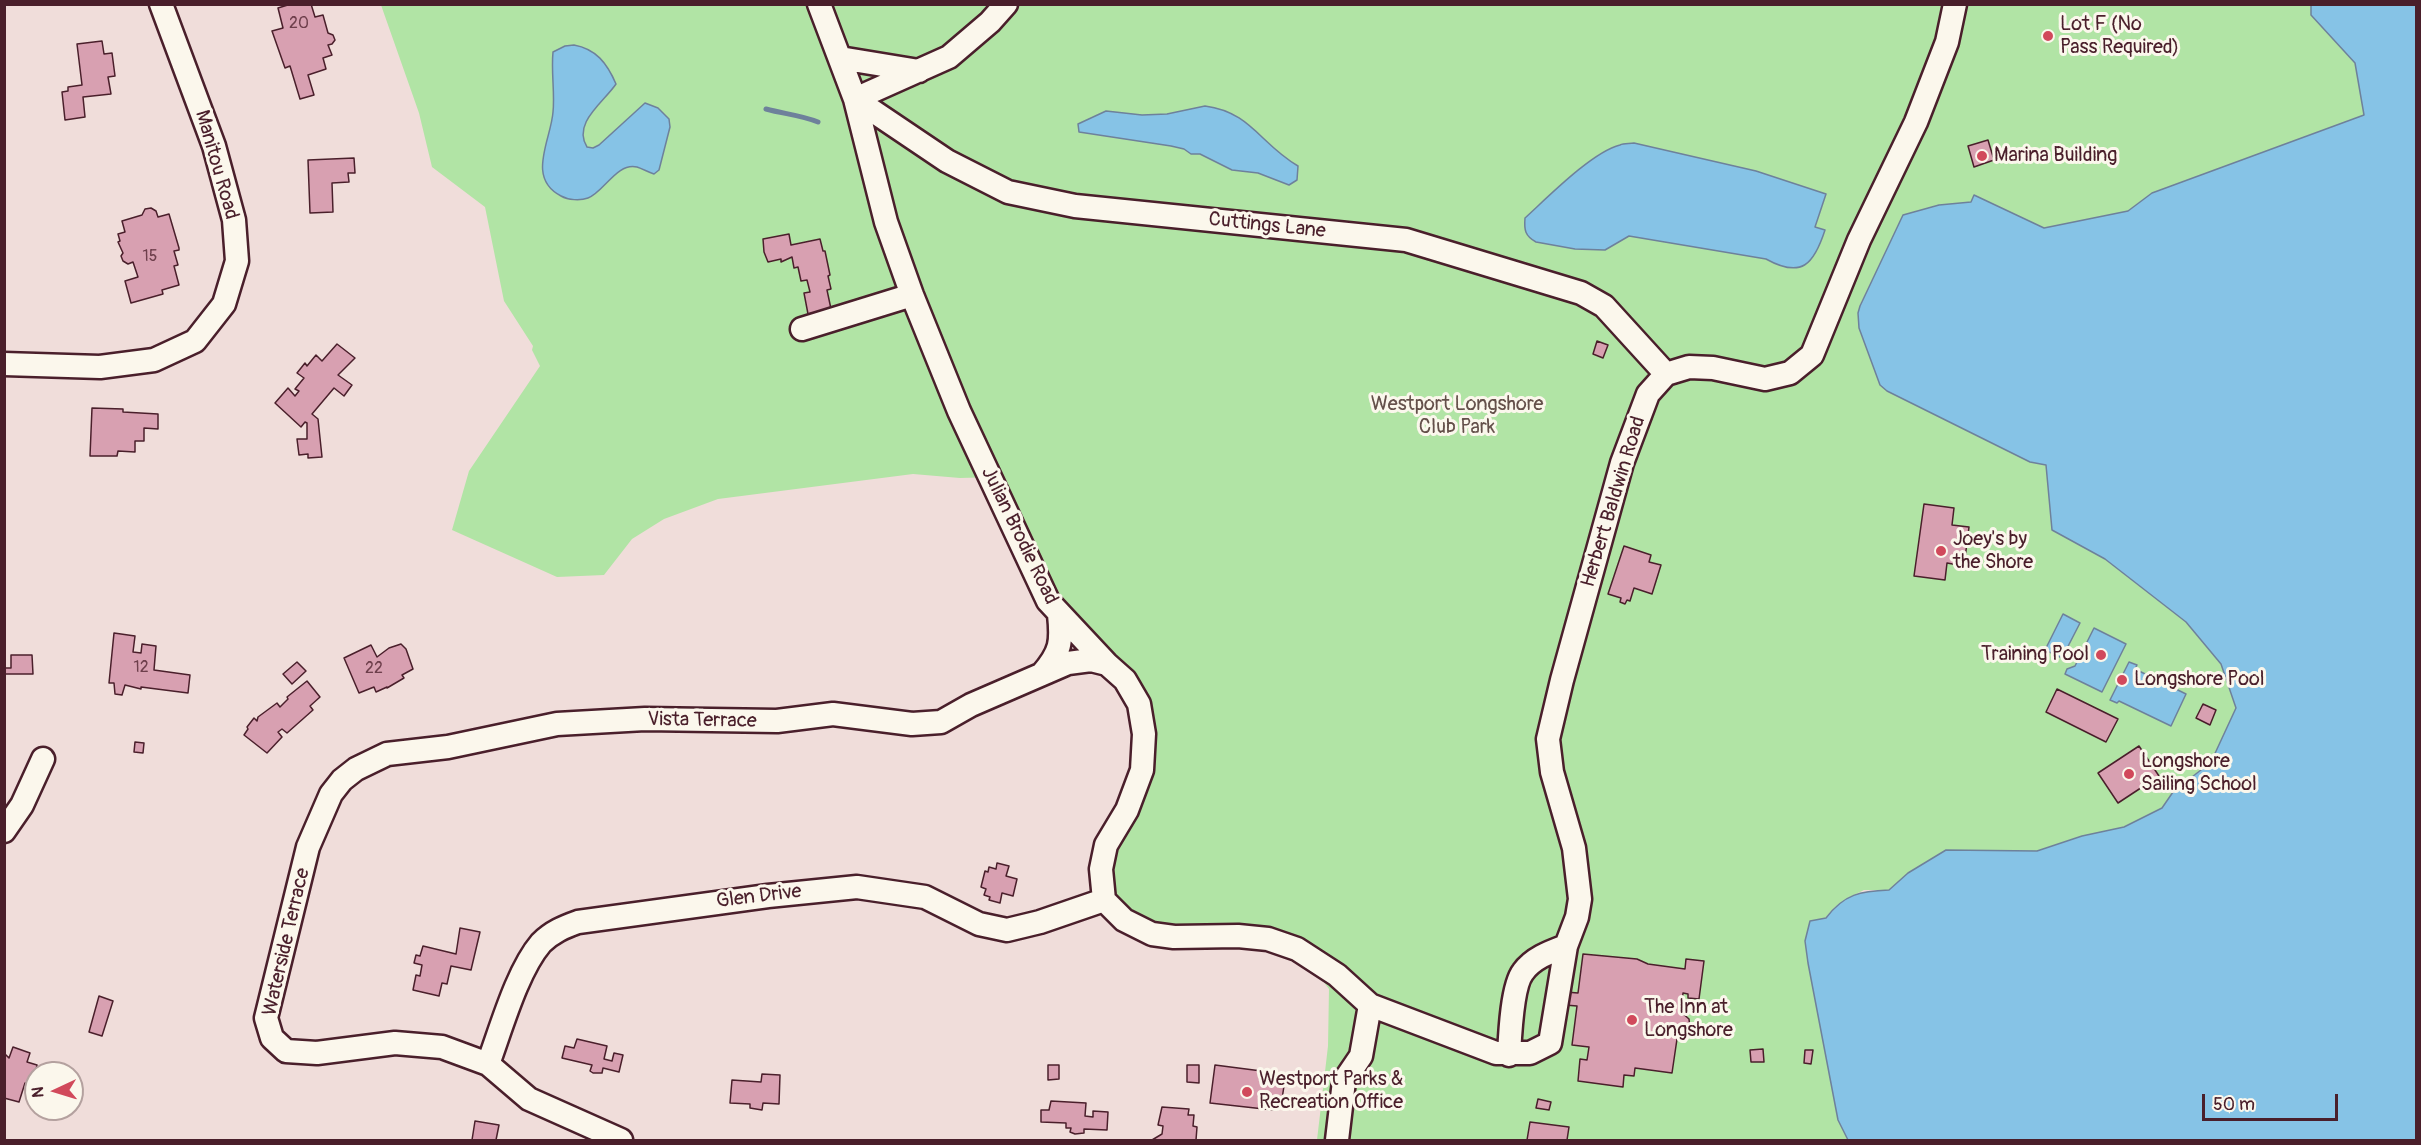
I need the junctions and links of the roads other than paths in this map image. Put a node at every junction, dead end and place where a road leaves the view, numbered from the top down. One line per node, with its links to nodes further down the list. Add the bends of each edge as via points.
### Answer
1 (161, 4): 10 (street, Manitou Road, via 214,146 234,220 237,261 224,304 195,341 154,360 100,367)
2 (819, 4): 5 (street, Julian Brodie Road)
3 (1006, 4): 6 (street, via 949,57)
4 (1955, 4): 11 (street, via 1947,42 1916,122 1859,240 1812,355 1790,373 1765,379 1713,368 1689,367)
5 (840, 58): 6 (street); 7 (street, Julian Brodie Road)
6 (920, 71): 7 (street)
7 (855, 99): 8 (street, Julian Brodie Road, via 886,222); 11 (street, Cuttings Lane, via 947,161 1008,192 1075,206 1406,240 1581,293 1604,306)
8 (912, 295): 9 (street); 12 (street, Julian Brodie Road, via 958,411 1048,601)
9 (802, 328)
10 (4, 364)
11 (1666, 374): 19 (street, Herbert Baldwin Road, via 1648,394 1622,463 1548,739 1552,772 1580,878 1577,917)
12 (1059, 614): 13 (street, Julian Brodie Road); 14 (street, via 1062,641 1054,660)
13 (1107, 664): 14 (street, Vista Terrace, via 1090,660 1068,663); 18 (street, Julian Brodie Road, via 1125,680 1139,704 1144,734 1142,770 1127,810 1106,845 1101,869)
14 (1041, 675): 16 (street, Vista Terrace, via 941,722 912,724 833,714 777,721 645,719 557,724 448,747 387,754)
15 (43, 759): 17 (street, via 22,805)
16 (356, 769): 22 (street, Waterside Terrace, via 331,794 308,848 266,1018 272,1038 286,1051 318,1053 395,1043 442,1047)
17 (4, 831)
18 (1104, 900): 20 (street, via 1124,920 1152,934 1268,939 1297,949 1337,975); 22 (street, Glen Drive, via 1007,930 979,924 925,897 857,886 578,922 558,929 532,956)
19 (1566, 946): 21 (street, via 1547,953 1521,974); 21 (street, Herbert Baldwin Road, via 1550,1043 1530,1053)
20 (1370, 1005): 21 (street, Herbert Baldwin Road); 24 (street, via 1361,1056 1344,1081)
21 (1509, 1055)
22 (488, 1064): 23 (street, Waterside Terrace, via 529,1099)
23 (621, 1140)
24 (1337, 1140)

